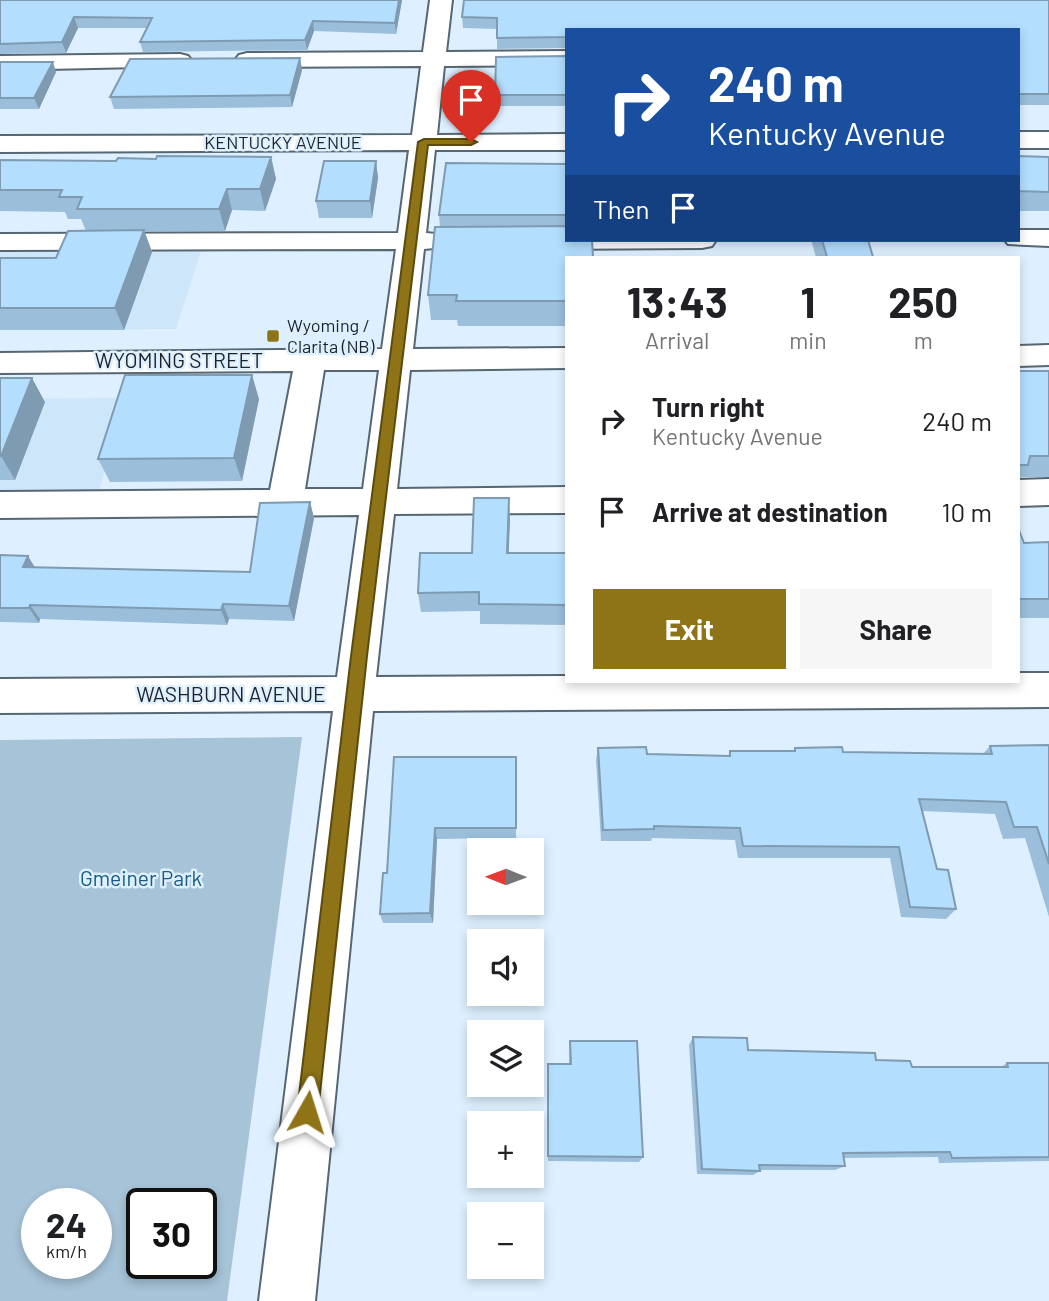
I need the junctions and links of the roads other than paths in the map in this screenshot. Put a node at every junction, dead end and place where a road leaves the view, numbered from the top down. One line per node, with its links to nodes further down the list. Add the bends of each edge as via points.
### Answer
1 (441, 0): 2 (street)
2 (434, 58): 3 (street); 4 (street); 9 (street)
3 (565, 58)
4 (224, 60)
5 (196, 61): 6 (street)
6 (0, 63)
7 (1020, 140): 8 (street)
8 (1049, 140)
9 (424, 142): 10 (street, KENTUCKY AVENUE); 11 (street, KENTUCKY AVENUE); 14 (street)
10 (565, 142)
11 (0, 144)
12 (1020, 238): 13 (street)
13 (1049, 238)
14 (411, 241): 15 (street); 18 (street); 22 (street)
15 (466, 241)
16 (508, 241): 17 (street)
17 (565, 241)
18 (0, 242)
19 (1049, 355): 20 (street)
20 (1020, 356)
21 (565, 358): 22 (street, WYOMING STREET)
22 (396, 359): 23 (street, WYOMING STREET); 29 (street)
23 (310, 360): 24 (street, WYOMING STREET); 28 (street)
24 (0, 363)
25 (1049, 492): 26 (street)
26 (1020, 493)
27 (565, 500): 29 (street)
28 (285, 503): 29 (street); 30 (street)
29 (378, 503): 32 (street)
30 (0, 505)
31 (1049, 691): 32 (street, WASHBURN AVENUE)
32 (354, 694): 33 (street, WASHBURN AVENUE); 34 (street)
33 (0, 696)
34 (287, 1301)

